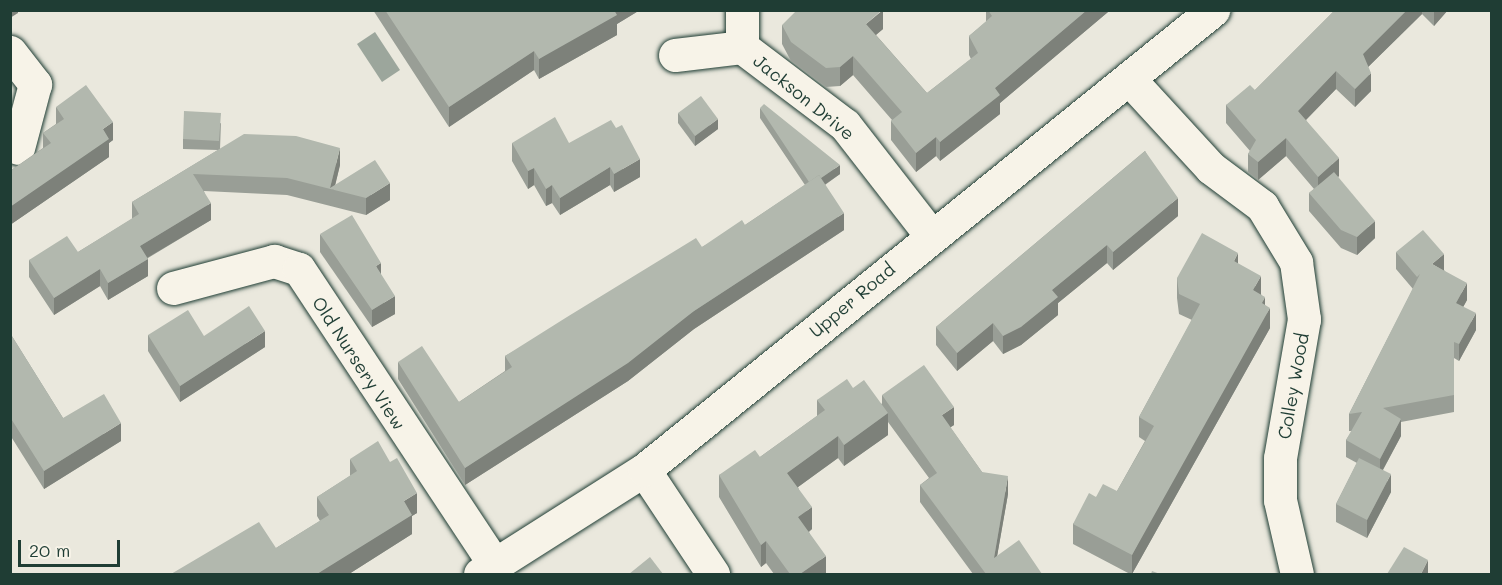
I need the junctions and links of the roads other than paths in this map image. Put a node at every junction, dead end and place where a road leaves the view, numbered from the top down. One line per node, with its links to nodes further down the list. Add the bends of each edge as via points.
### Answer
1 (742, 10): 3 (street, Jackson Drive)
2 (1213, 10): 6 (street, Upper Road)
3 (742, 47): 5 (street, Jackson Drive); 8 (street, Jackson Drive, via 844,125)
4 (10, 52): 7 (street, via 35,84)
5 (675, 55)
6 (1131, 81): 8 (street, Upper Road); 13 (street, Colley Wood, via 1211,168 1262,206 1296,262 1304,319 1280,458 1280,500)
7 (18, 147)
8 (930, 234): 10 (street, Upper Road)
9 (173, 288): 11 (street, Old Nursery View, via 274,261 299,269)
10 (644, 470): 11 (street, Upper Road); 12 (street)
11 (488, 570)
12 (713, 574)
13 (1297, 574)

